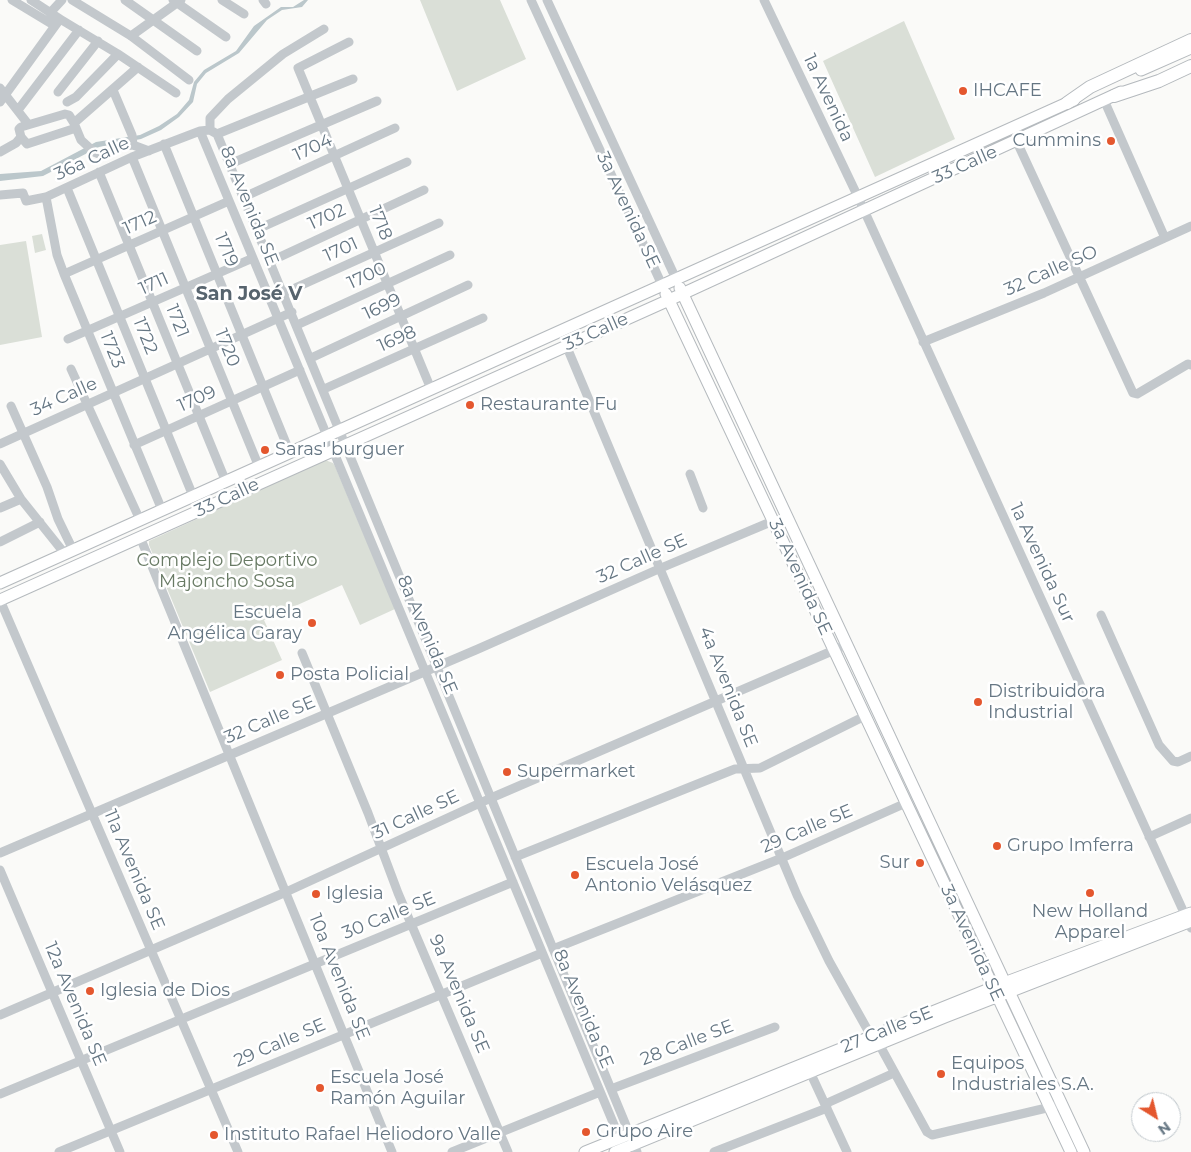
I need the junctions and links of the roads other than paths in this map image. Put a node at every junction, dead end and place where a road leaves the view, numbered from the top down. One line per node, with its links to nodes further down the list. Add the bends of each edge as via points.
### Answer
1 (12, 0): 14 (street)
2 (31, 0): 11 (street)
3 (62, 0): 11 (street)
4 (72, 0): 17 (street)
5 (125, 0): 13 (street)
6 (222, 0): 12 (street)
7 (532, 0): 84 (street, 3a Avenida SE)
8 (547, 0): 81 (street, 3a Avenida SE)
9 (764, 0): 62 (street, 1a Avenida)
10 (177, 1): 13 (street); 18 (street)
11 (50, 13): 14 (street)
12 (244, 14)
13 (153, 20): 17 (street); 23 (street)
14 (57, 22): 16 (street); 33 (street)
15 (324, 29): 44 (street, via 283,54 228,99 210,118)
16 (79, 30): 20 (street); 39 (street)
17 (131, 36): 29 (street)
18 (226, 37)
19 (1191, 40): 38 (highway, via 1090,87)
20 (98, 42): 24 (street); 31 (street)
21 (349, 42): 34 (street, 1718, via 298,68)
22 (1191, 48): 38 (main road, 33 Calle)
23 (197, 51)
24 (118, 54): 27 (street); 36 (street, via 76,97)
25 (1191, 61): 35 (main road, 33 Calle)
26 (1191, 66): 35 (highway)
27 (138, 67): 30 (street); 32 (street)
28 (353, 79): 34 (street, 36a Calle)
29 (190, 80)
30 (113, 90): 42 (street); 46 (street)
31 (58, 92)
32 (176, 93)
33 (2, 95): 39 (street)
34 (310, 96): 41 (street, 1718); 44 (street, 36a Calle)
35 (1109, 98): 47 (main road, 33 Calle); 71 (street)
36 (67, 102)
37 (376, 102): 41 (street)
38 (1067, 103): 62 (main road, 33 Calle)
39 (18, 110): 40 (street)
40 (28, 124): 42 (street, via 65,114); 45 (street, via 19,129)
41 (322, 125): 51 (street, 1718); 54 (street)
42 (75, 126): 45 (street, via 27,144); 46 (street, via 81,140 99,154)
43 (395, 128): 51 (street, 1704)
44 (209, 132): 48 (street, 36a Calle); 54 (street, 8a Avenida SE); 63 (street, 8a Avenida SE)
45 (21, 137): 50 (street, via 16,144)
46 (133, 141): 49 (street)
47 (1017, 142): 64 (main road, 33 Calle); 80 (street)
48 (164, 144): 49 (street, 36a Calle); 65 (street, 1719)
49 (148, 151): 52 (street, 36a Calle)
50 (0, 152)
51 (334, 156): 57 (street, 1718); 61 (street, 1704)
52 (132, 157): 55 (street, 36a Calle); 70 (street, 1720)
53 (406, 162): 57 (street)
54 (230, 164): 61 (street, 8a Avenida SE)
55 (99, 172): 56 (street, 36a Calle); 72 (street, 1721)
56 (67, 188): 60 (street, 36a Calle); 76 (street, 1722)
57 (348, 188): 66 (street, 1718); 69 (street)
58 (424, 190): 66 (street, 1702)
59 (0, 195): 60 (street, 36a Calle, via 23,193 26,202)
60 (46, 197): 79 (street, 1723)
61 (244, 197): 69 (street, 8a Avenida SE)
62 (858, 198): 64 (street, 1a Avenida); 81 (main road, 33 Calle)
63 (229, 201): 65 (street, 1712); 75 (street, 8a Avenida SE)
64 (863, 211): 87 (main road, 33 Calle); 99 (street, 1a Avenida Sur)
65 (194, 217): 70 (street, 1712); 78 (street, 1719)
66 (361, 219): 73 (street, 1718); 77 (street, 1702)
67 (439, 223): 73 (street, 1701)
68 (1191, 226): 71 (street, 32 Calle SO)
69 (258, 229): 77 (street, 8a Avenida SE)
70 (162, 231): 72 (street, 1712); 85 (street, 1720)
71 (1165, 238): 80 (street, 32 Calle SO)
72 (129, 246): 76 (street, 1712); 89 (street, 1721)
73 (374, 253): 82 (street, 1718); 86 (street, 1701)
74 (450, 255): 82 (street, 1700)
75 (253, 258): 78 (street, 1711); 93 (street, 8a Avenida SE)
76 (97, 260): 79 (street, 1712); 92 (street, 1722)
77 (271, 261): 86 (street, 8a Avenida SE)
78 (218, 273): 85 (street, 1711); 97 (street, 1719)
79 (64, 274): 96 (street, 1723)
80 (1080, 277): 99 (street, 32 Calle SO); 105 (street, via 1134,394)
81 (676, 279): 84 (main road, 33 Calle); 87 (main road, 3a Avenida SE)
82 (387, 284): 91 (street, 1718); 95 (street, 1700)
83 (468, 285): 91 (street, 1699)
84 (662, 285): 88 (main road, 3a Avenida SE); 111 (main road, 33 Calle)
85 (185, 288): 89 (street, 1711); 101 (street, 1720)
86 (284, 293): 90 (street, 8a Avenida SE)
87 (683, 294): 88 (main road, 33 Calle); 145 (main road, 3a Avenida SE)
88 (670, 300): 100 (main road, 33 Calle); 136 (main road, 3a Avenida SE)
89 (152, 302): 92 (street, 1711); 104 (street, 1721)
90 (292, 312): 93 (street, 34 Calle); 95 (street, 8a Avenida SE)
91 (401, 316): 102 (street, 1718); 103 (street, 1699)
92 (119, 317): 96 (street, 1711); 108 (street, 1722)
93 (278, 318): 97 (street, 34 Calle); 107 (street, 8a Avenida SE)
94 (483, 318): 102 (street, 1698)
95 (297, 326): 103 (street, 8a Avenida SE)
96 (87, 331): 98 (street, 1711); 112 (street, 1723)
97 (242, 334): 101 (street, 34 Calle); 109 (street, 1719)
98 (68, 339)
99 (923, 342): 161 (street, 1a Avenida Sur)
100 (566, 345): 123 (main road, 33 Calle); 141 (street, 4a Avenida SE)
101 (210, 348): 104 (street, 34 Calle); 113 (street, 1720)
102 (414, 349): 110 (street, 1698); 111 (street, 1718)
103 (310, 358): 110 (street, 8a Avenida SE)
104 (177, 363): 108 (street, 34 Calle); 116 (street, 1721)
105 (1191, 365)
106 (71, 369): 114 (street)
107 (300, 370): 109 (street, 1709); 120 (street, 8a Avenida SE)
108 (144, 378): 112 (street, 34 Calle); 117 (street, 1722)
109 (264, 386): 113 (street, 1709); 125 (street, 1719)
110 (324, 390): 118 (street, 8a Avenida SE)
111 (431, 390): 118 (main road, 33 Calle)
112 (112, 392): 114 (street, 34 Calle); 122 (street, 1723)
113 (231, 401): 116 (street, 1709); 127 (street, 1720)
114 (87, 404): 119 (street, 34 Calle); 135 (street)
115 (11, 406): 119 (street)
116 (198, 416): 117 (street, 1709); 129 (street, 1721)
117 (165, 430): 122 (street, 1709); 130 (street, 1722)
118 (340, 431): 120 (main road, 33 Calle); 123 (street, 8a Avenida SE)
119 (24, 433): 121 (street, 34 Calle); 140 (street)
120 (327, 436): 124 (street, 8a Avenida SE); 125 (main road, 33 Calle)
121 (0, 444)
122 (134, 444): 134 (street, 1723)
123 (345, 444): 124 (main road, 33 Calle); 148 (street, 8a Avenida SE)
124 (332, 450): 138 (main road, 33 Calle); 149 (street, 8a Avenida SE)
125 (290, 453): 127 (main road, 33 Calle)
126 (0, 464): 131 (street)
127 (259, 467): 129 (main road, 33 Calle)
128 (690, 474): 133 (street)
129 (226, 482): 130 (main road, 33 Calle)
130 (193, 496): 134 (main road, 33 Calle)
131 (21, 499): 132 (street); 137 (street)
132 (0, 508)
133 (703, 508)
134 (162, 510): 135 (main road, 33 Calle)
135 (140, 520): 140 (main road, 33 Calle)
136 (773, 521): 141 (street, 32 Calle SE); 146 (main road, 3a Avenida SE)
137 (40, 522): 139 (street); 140 (street)
138 (140, 537): 143 (main road, 33 Calle); 153 (street, 10a Avenida SE)
139 (0, 542)
140 (69, 552): 142 (main road, 33 Calle)
141 (661, 568): 148 (street, 32 Calle SE); 150 (street, 4a Avenida SE)
142 (0, 584)
143 (0, 600): 159 (street, 11a Avenida SE)
144 (1101, 615): 154 (street, via 1159,745 1173,761)
145 (846, 645): 146 (street, 31 Calle SE); 175 (main road, 3a Avenida SE)
146 (834, 650): 150 (street, 31 Calle SE); 152 (main road, 3a Avenida SE)
147 (302, 653): 151 (street)
148 (437, 666): 149 (street, 32 Calle SE); 156 (street, 8a Avenida SE)
149 (425, 672): 151 (street, 32 Calle SE); 157 (street, 8a Avenida SE)
150 (717, 702): 155 (street, 4a Avenida SE); 156 (street, 31 Calle SE)
151 (327, 713): 153 (street, 32 Calle SE); 162 (street, 9a Avenida SE)
152 (865, 716): 155 (street, via 760,768); 158 (main road, 3a Avenida SE)
153 (230, 755): 159 (street, 32 Calle SE); 168 (street, 10a Avenida SE)
154 (1191, 756)
155 (743, 770): 164 (street, via 735,769); 165 (street, 4a Avenida SE)
156 (491, 798): 157 (street, 31 Calle SE); 164 (street, 8a Avenida SE)
157 (480, 803): 162 (street, 31 Calle SE); 167 (street, 8a Avenida SE)
158 (906, 803): 165 (street, 29 Calle SE); 177 (main road, 3a Avenida SE)
159 (92, 814): 163 (street, 32 Calle SE); 172 (street, 11a Avenida SE)
160 (1191, 818): 161 (street)
161 (1149, 837): 169 (street, 1a Avenida Sur)
162 (381, 849): 168 (street, 31 Calle SE); 170 (street, 9a Avenida SE)
163 (0, 853)
164 (515, 857): 171 (street, 8a Avenida SE)
165 (782, 858): 171 (street, 29 Calle SE); 183 (street, 4a Avenida SE, via 827,957)
166 (0, 870): 176 (street, 12a Avenida SE)
167 (513, 882): 170 (street, 30 Calle SE); 173 (street, 8a Avenida SE)
168 (286, 892): 172 (street, 31 Calle SE); 174 (street, 10a Avenida SE)
169 (1189, 919): 175 (main road, 27 Calle SE)
170 (412, 925): 174 (street, 30 Calle SE); 178 (street, 9a Avenida SE)
171 (553, 949): 188 (street, 8a Avenida SE)
172 (151, 950): 176 (street, 31 Calle SE); 180 (street, 11a Avenida SE)
173 (542, 953): 178 (street, 29 Calle SE); 189 (street, 8a Avenida SE)
174 (316, 964): 180 (street, 30 Calle SE); 182 (street, 10a Avenida SE)
175 (1006, 988): 177 (main road, 27 Calle SE); 193 (main road, 3a Avenida SE)
176 (52, 992): 179 (street, 31 Calle SE); 184 (street, 12a Avenida SE)
177 (995, 992): 183 (main road, 27 Calle SE); 192 (main road, 3a Avenida SE)
178 (441, 994): 182 (street, 29 Calle SE); 195 (street, 9a Avenida SE)
179 (0, 1014)
180 (181, 1020): 184 (street, 30 Calle SE); 187 (street, 11a Avenida SE)
181 (775, 1027): 188 (street, 28 Calle SE)
182 (344, 1033): 187 (street, 29 Calle SE); 200 (street, 10a Avenida SE)
183 (875, 1040): 185 (main road, 27 Calle SE); 186 (street, 4a Avenida SE); 196 (main road, 27 Calle SE)
184 (81, 1060): 190 (street, 30 Calle SE); 194 (street, 12a Avenida SE)
185 (810, 1072): 191 (street); 196 (main road, 27 Calle SE)
186 (894, 1074): 191 (street); 192 (street, 4a Avenida SE, via 927,1132 932,1135)
187 (211, 1089): 194 (street, 29 Calle SE); 199 (street, 11a Avenida SE)
188 (611, 1089): 196 (street, 8a Avenida SE)
189 (600, 1092): 195 (street); 196 (street, 8a Avenida SE)
190 (0, 1094)
191 (826, 1106): 204 (street); 205 (street)
192 (1049, 1106): 193 (street, via 1059,1107); 206 (main road, 3a Avenida SE)
193 (1067, 1117): 207 (main road, 3a Avenida SE)
194 (111, 1130): 197 (street, 29 Calle SE); 198 (street, 12a Avenida SE)
195 (500, 1133): 201 (street); 202 (street, 9a Avenida SE)
196 (626, 1146): 203 (main road, 27 Calle SE)
197 (59, 1152)
198 (120, 1152)
199 (238, 1152)
200 (392, 1152)
201 (452, 1152)
202 (508, 1152)
203 (585, 1152)
204 (714, 1152)
205 (847, 1152)
206 (1071, 1152)
207 (1084, 1152)

